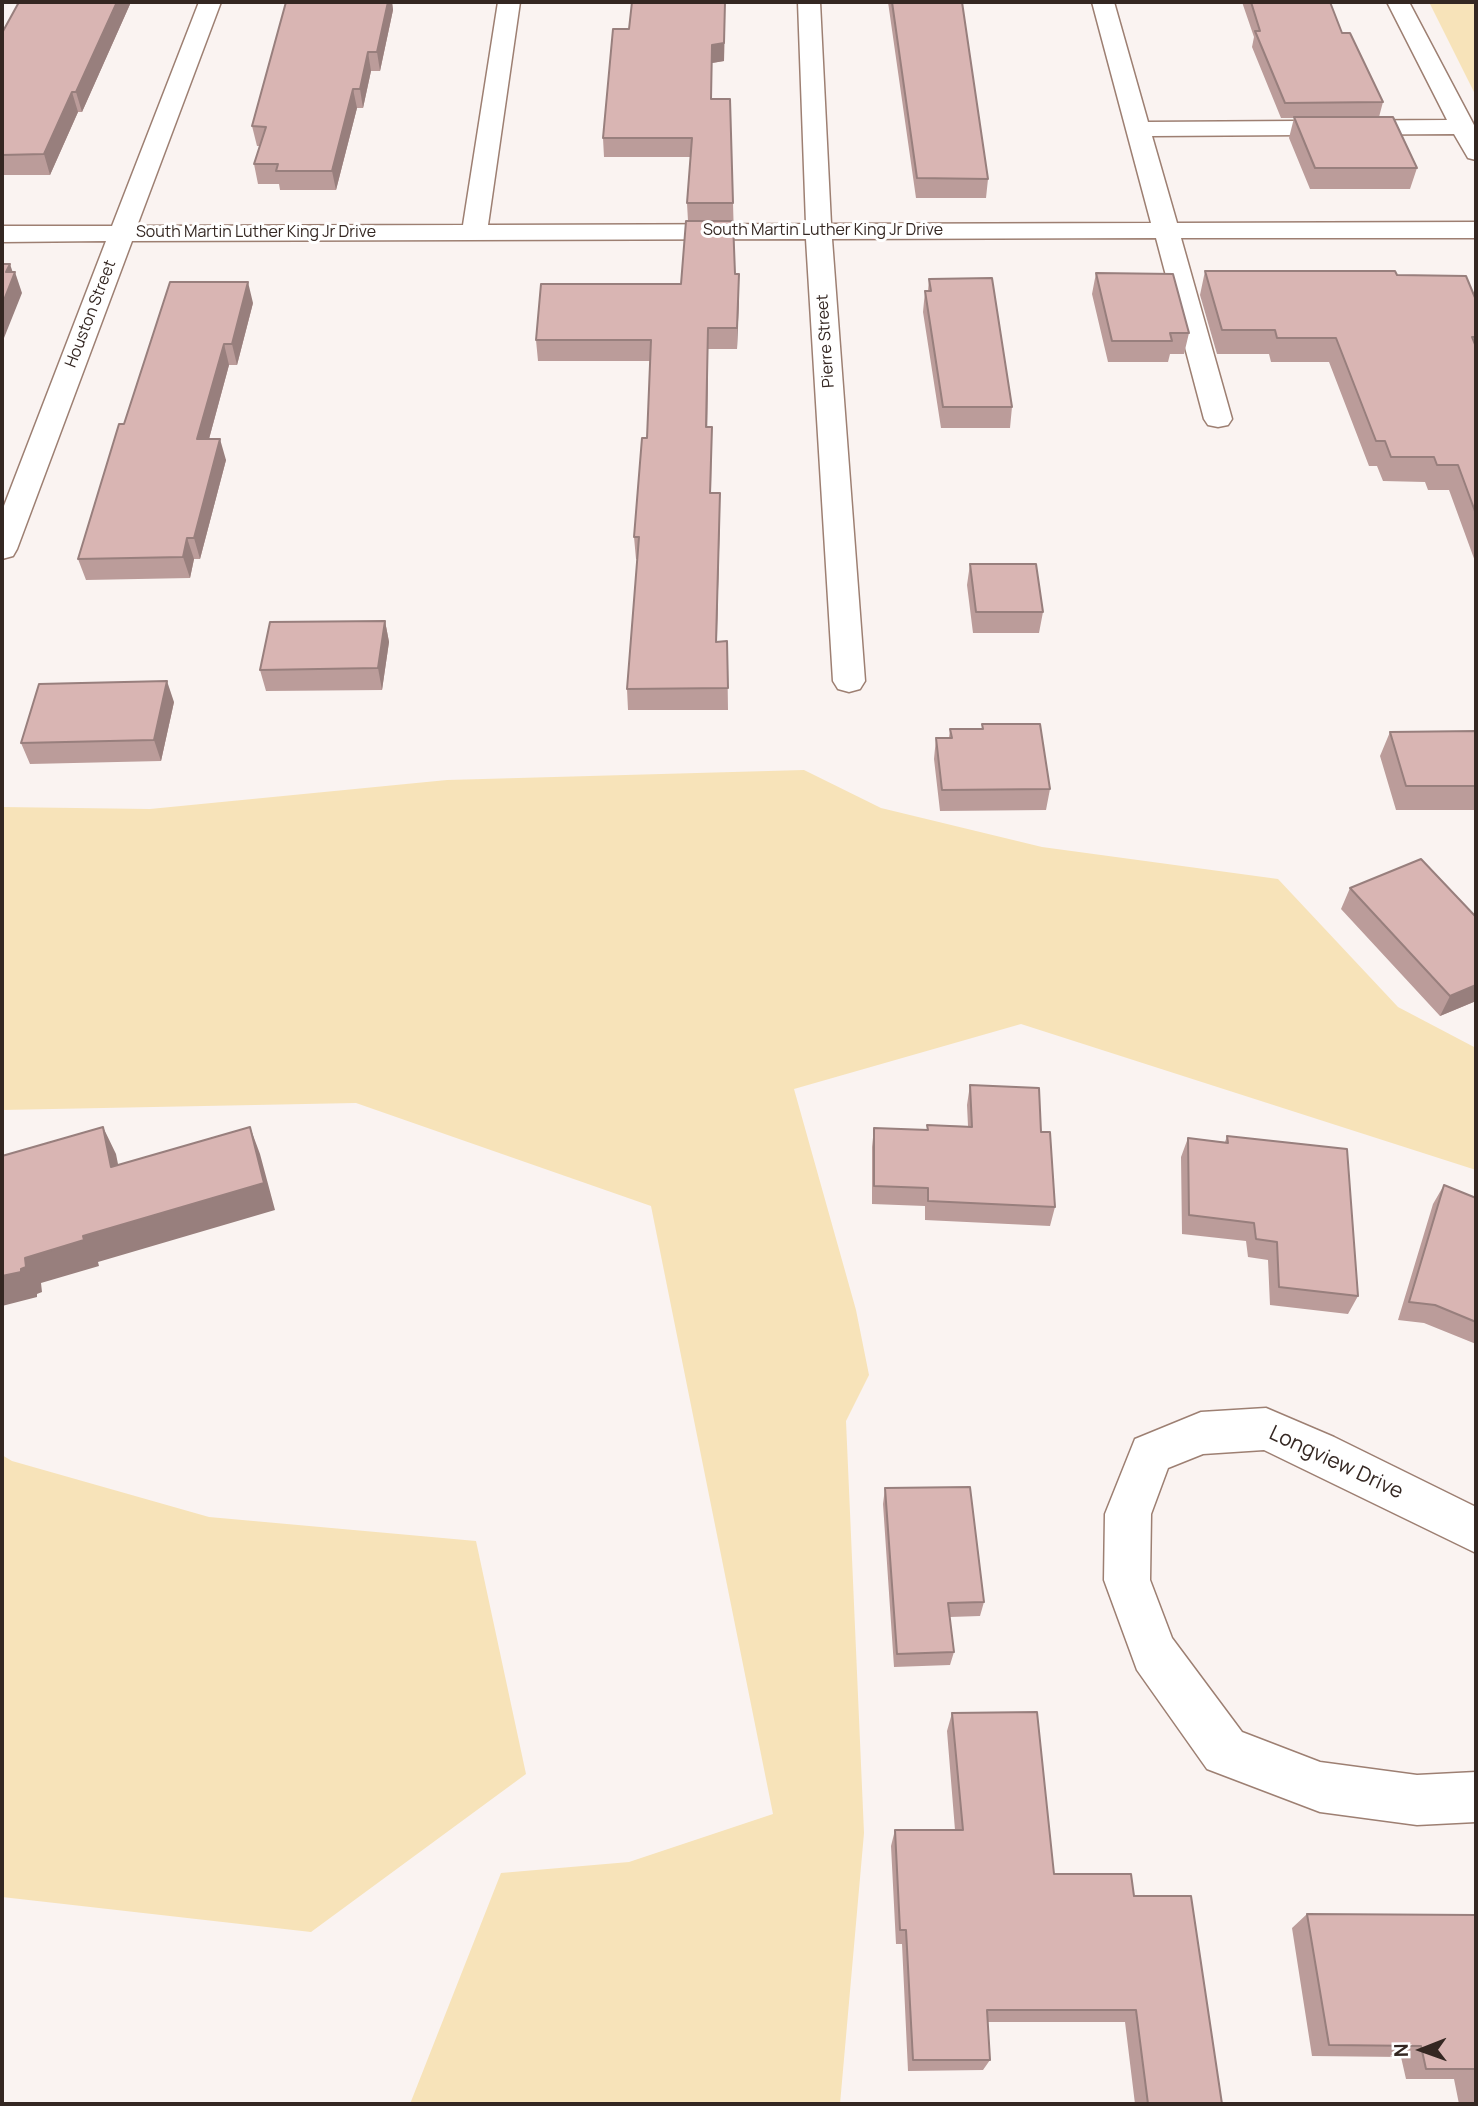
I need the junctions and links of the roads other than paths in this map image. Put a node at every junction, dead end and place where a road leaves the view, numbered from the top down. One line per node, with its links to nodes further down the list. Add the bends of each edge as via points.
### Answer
1 (210, 2): 14 (street, Houston Street)
2 (509, 2): 12 (street)
3 (809, 2): 10 (street, Pierre Street)
4 (1103, 2): 7 (street)
5 (1398, 2): 6 (street)
6 (1463, 127): 7 (street); 8 (street)
7 (1139, 129): 11 (street)
8 (1476, 153)
9 (1476, 230): 11 (street, South Martin Luther King Jr Drive)
10 (820, 231): 11 (street, South Martin Luther King Jr Drive); 12 (street, South Martin Luther King Jr Drive); 17 (street, Pierre Street)
11 (1167, 231): 15 (street)
12 (474, 233): 14 (street, South Martin Luther King Jr Drive)
13 (2, 234): 14 (street, South Martin Luther King Jr Drive)
14 (121, 234): 16 (street, Houston Street)
15 (1219, 419)
16 (2, 549)
17 (849, 681)
18 (1476, 1531): 19 (street, Longview Drive, via 1266,1429 1201,1433 1151,1454 1129,1514 1128,1580 1154,1653 1225,1751 1320,1787 1417,1800)
19 (1476, 1797)

